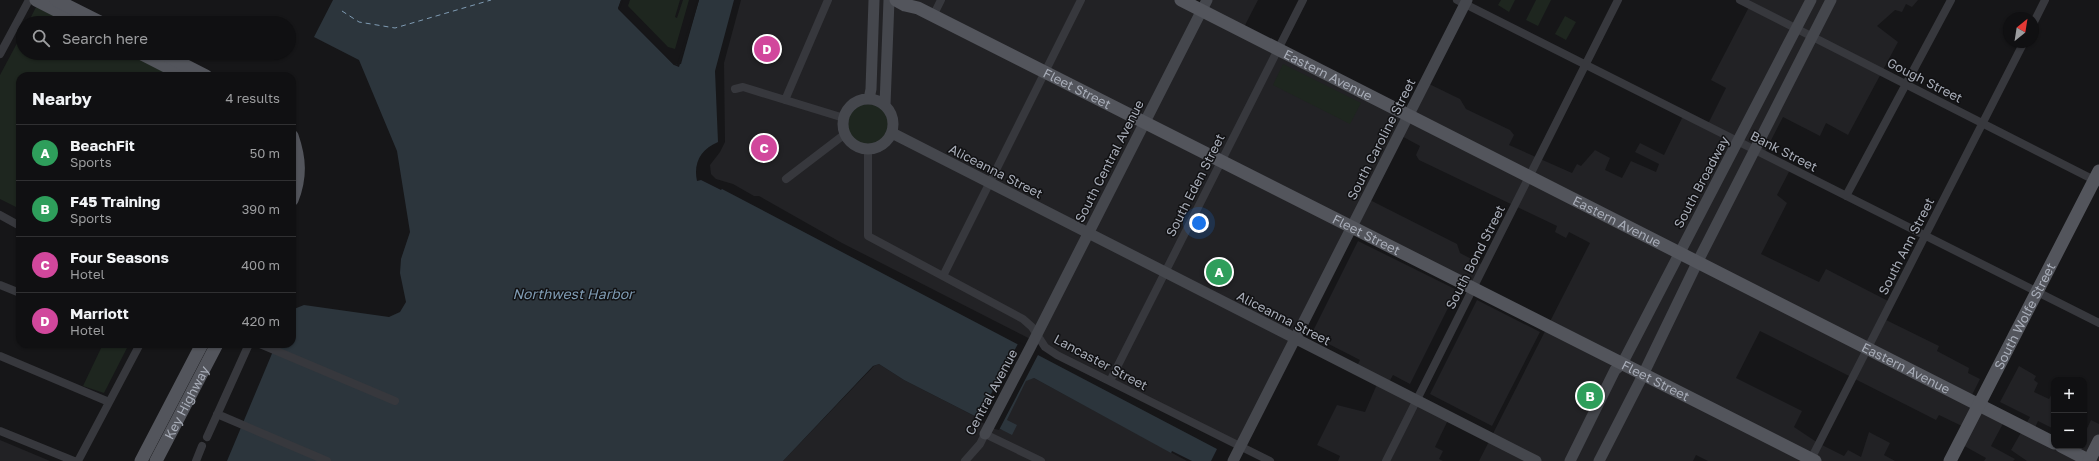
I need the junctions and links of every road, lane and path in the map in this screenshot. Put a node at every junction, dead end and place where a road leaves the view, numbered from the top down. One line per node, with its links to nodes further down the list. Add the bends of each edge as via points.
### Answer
1 (29, 0): 22 (street)
2 (36, 0): 23 (main road)
3 (56, 0): 24 (main road)
4 (828, 0): 41 (street)
5 (874, 0): 40 (main road)
6 (889, 0): 42 (main road)
7 (896, 0): 19 (main road, Fleet Street, via 905,5)
8 (941, 0): 25 (street)
9 (1081, 0): 37 (street)
10 (1181, 0): 20 (main road, Eastern Avenue)
11 (1303, 0): 30 (street, South Eden Street)
12 (1618, 0): 34 (street, South Bond Street)
13 (1740, 0): 27 (street, Gough Street)
14 (1811, 0): 27 (main road, South Broadway)
15 (1831, 0): 28 (main road)
16 (1951, 0): 38 (street)
17 (2046, 0): 21 (street)
18 (1463, 1): 34 (street, Bank Street); 43 (main road, South Caroline Street)
19 (914, 4): 25 (main road, Fleet Street)
20 (1204, 5): 30 (main road, Eastern Avenue); 45 (main road, South Central Avenue)
21 (2039, 13)
22 (20, 16)
23 (67, 16)
24 (88, 16)
25 (933, 16): 37 (main road, Fleet Street)
26 (16, 24): 31 (street)
27 (1796, 28): 28 (street, Gough Street); 49 (main road, South Broadway)
28 (1812, 36): 38 (street, Gough Street); 51 (main road)
29 (2021, 48): 46 (street, South Ann Street)
30 (1278, 49): 43 (main road, Eastern Avenue); 53 (street, South Eden Street)
31 (0, 54)
32 (154, 60): 35 (main road)
33 (175, 60): 36 (main road)
34 (1585, 64): 49 (street, Bank Street); 54 (street, South Bond Street)
35 (177, 72)
36 (198, 72)
37 (1044, 73): 45 (main road, Fleet Street); 57 (street)
38 (1906, 84): 46 (street, Gough Street); 59 (street)
39 (735, 89): 41 (street, via 743,87)
40 (869, 99): 42 (main road); 44 (main road, via 854,104)
41 (785, 100): 44 (street)
42 (885, 105): 48 (main road, via 893,118)
43 (1408, 115): 54 (main road, Eastern Avenue); 62 (main road, South Caroline Street)
44 (844, 118): 47 (main road)
45 (1144, 123): 53 (main road, Fleet Street); 63 (main road, South Central Avenue)
46 (1982, 123): 55 (street, Gough Street); 64 (street, South Ann Street)
47 (845, 134): 50 (main road, via 854,145); 56 (street)
48 (892, 134): 50 (main road, via 881,146); 57 (main road, Aliceanna Street)
49 (1739, 141): 51 (street, Bank Street); 65 (main road, South Broadway)
50 (868, 149): 68 (street, Lancaster Street, via 868,236)
51 (1755, 150): 59 (street, Bank Street); 66 (main road)
52 (296, 152): 58 (main road, via 299,177)
53 (1221, 162): 62 (main road, Fleet Street); 67 (street, South Eden Street)
54 (1529, 176): 65 (main road, Eastern Avenue); 70 (street, South Bond Street)
55 (2097, 178): 72 (main road, South Wolfe Street)
56 (786, 179)
57 (989, 183): 63 (main road, Aliceanna Street); 68 (street)
58 (296, 187)
59 (1846, 196): 64 (street, Bank Street)
60 (0, 215): 61 (street)
61 (16, 224)
62 (1351, 228): 70 (main road, Fleet Street); 75 (main road, South Caroline Street)
63 (1088, 234): 67 (main road, Aliceanna Street); 74 (main road, South Central Avenue)
64 (1925, 235): 72 (street, Bank Street); 81 (street, South Ann Street)
65 (1680, 252): 66 (main road, Eastern Avenue); 83 (main road, South Broadway)
66 (1698, 261): 81 (main road, Eastern Avenue); 84 (main road)
67 (1165, 273): 75 (main road, Aliceanna Street); 85 (street, South Eden Street)
68 (943, 276): 74 (street, Lancaster Street, via 1023,319)
69 (0, 285): 71 (street)
70 (1472, 288): 83 (main road, Fleet Street); 86 (street, South Bond Street)
71 (16, 291)
72 (2037, 291): 73 (street, Bank Street); 89 (main road, South Wolfe Street)
73 (2099, 323)
74 (1037, 335): 85 (street, Lancaster Street, via 1049,350); 92 (main road, Central Avenue)
75 (1294, 339): 86 (main road, Aliceanna Street); 97 (main road, South Caroline Street)
76 (138, 348): 88 (street)
77 (200, 348): 102 (main road, Key Highway)
78 (215, 348): 103 (main road, Key Highway)
79 (247, 348): 90 (street)
80 (269, 348): 87 (street)
81 (1867, 348): 89 (main road, Eastern Avenue); 99 (street, South Ann Street)
82 (0, 356): 88 (street)
83 (1622, 364): 84 (main road, Fleet Street); 112 (main road, South Broadway, via 1615,370)
84 (1642, 374): 99 (main road, Fleet Street); 113 (main road)
85 (1110, 381): 97 (street, Lancaster Street)
86 (1417, 400): 110 (street, South Bond Street); 111 (main road, Aliceanna Street)
87 (395, 401)
88 (109, 402): 101 (street)
89 (1979, 404): 94 (main road, Eastern Avenue); 114 (main road, South Wolfe Street)
90 (217, 414): 93 (street); 105 (street)
91 (0, 431): 100 (street)
92 (987, 431): 106 (street, Central Avenue, via 980,444); 107 (street)
93 (207, 437)
94 (2051, 441)
95 (2099, 441): 115 (main road)
96 (202, 446): 104 (street)
97 (1240, 446): 108 (main road, South Caroline Street); 109 (street, Lancaster Street)
98 (2066, 449): 115 (main road)
99 (1812, 460)
100 (74, 461)
101 (78, 461)
102 (141, 461)
103 (156, 461)
104 (196, 461)
105 (327, 461)
106 (965, 461)
107 (1041, 461)
108 (1233, 461)
109 (1270, 461)
110 (1386, 461)
111 (1536, 461)
112 (1570, 461)
113 (1600, 461)
114 (1950, 461)
115 (2089, 461)

